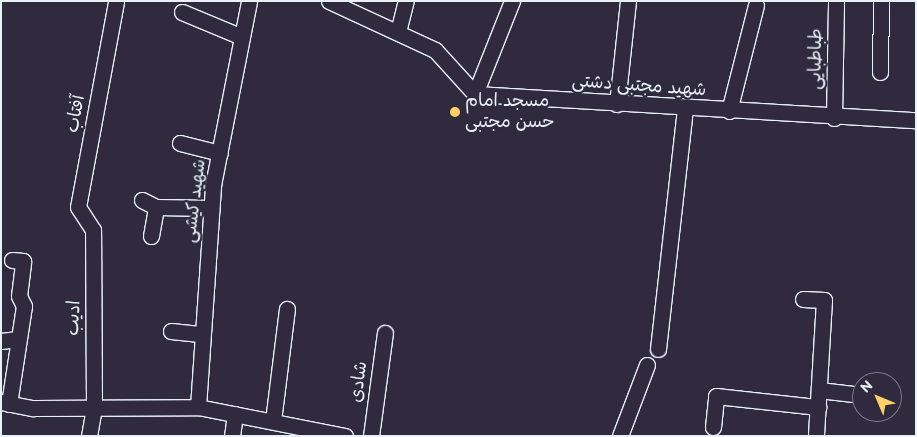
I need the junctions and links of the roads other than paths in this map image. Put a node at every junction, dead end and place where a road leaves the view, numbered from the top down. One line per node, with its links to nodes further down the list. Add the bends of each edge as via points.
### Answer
1 (116, 1): 26 (street, آفتاب, via 78,207)
2 (250, 1): 13 (street, شهید کیشی)
3 (329, 1): 10 (street)
4 (406, 1): 12 (street)
5 (512, 1): 15 (street)
6 (628, 1): 16 (street)
7 (836, 1): 19 (street, طباطبایی)
8 (882, 1): 14 (street)
9 (756, 5): 18 (street)
10 (360, 8): 12 (street)
11 (182, 12): 13 (street)
12 (398, 32): 15 (street, via 435,50)
13 (242, 37): 22 (street, شهید کیشی)
14 (880, 72)
15 (475, 94): 16 (street, شهید مجتبی دشتی)
16 (617, 104): 17 (street, شهید مجتبی دشتی)
17 (685, 108): 18 (street, شهید مجتبی دشتی); 36 (street)
18 (729, 111): 19 (street, شهید مجتبی دشتی)
19 (834, 118): 20 (street, شهید مجتبی دشتی)
20 (916, 120)
21 (180, 143): 22 (street)
22 (220, 153): 25 (street, شهید کیشی)
23 (142, 200): 24 (street)
24 (156, 207): 25 (street); 27 (street)
25 (212, 208): 33 (street, شهید کیشی)
26 (93, 230): 41 (street, ادیب)
27 (151, 236)
28 (12, 260): 34 (street, via 23,261)
29 (803, 299): 38 (street, via 824,300)
30 (287, 309): 45 (street)
31 (171, 331): 33 (street)
32 (385, 333): 50 (street, شادی)
33 (202, 334): 42 (street, شهید کیشی)
34 (18, 339): 35 (street); 40 (street)
35 (1, 341)
36 (658, 349)
37 (647, 366): 51 (street)
38 (819, 390): 39 (street); 43 (street)
39 (852, 394)
40 (5, 403): 41 (street)
41 (94, 407): 42 (street); 47 (street, ادیب)
42 (198, 407): 44 (street)
43 (818, 407): 46 (street, via 716,396); 52 (street)
44 (235, 414): 45 (street); 48 (street)
45 (273, 421): 49 (street)
46 (713, 426)
47 (89, 436)
48 (232, 436)
49 (345, 436)
50 (371, 436)
51 (620, 436)
52 (816, 436)

